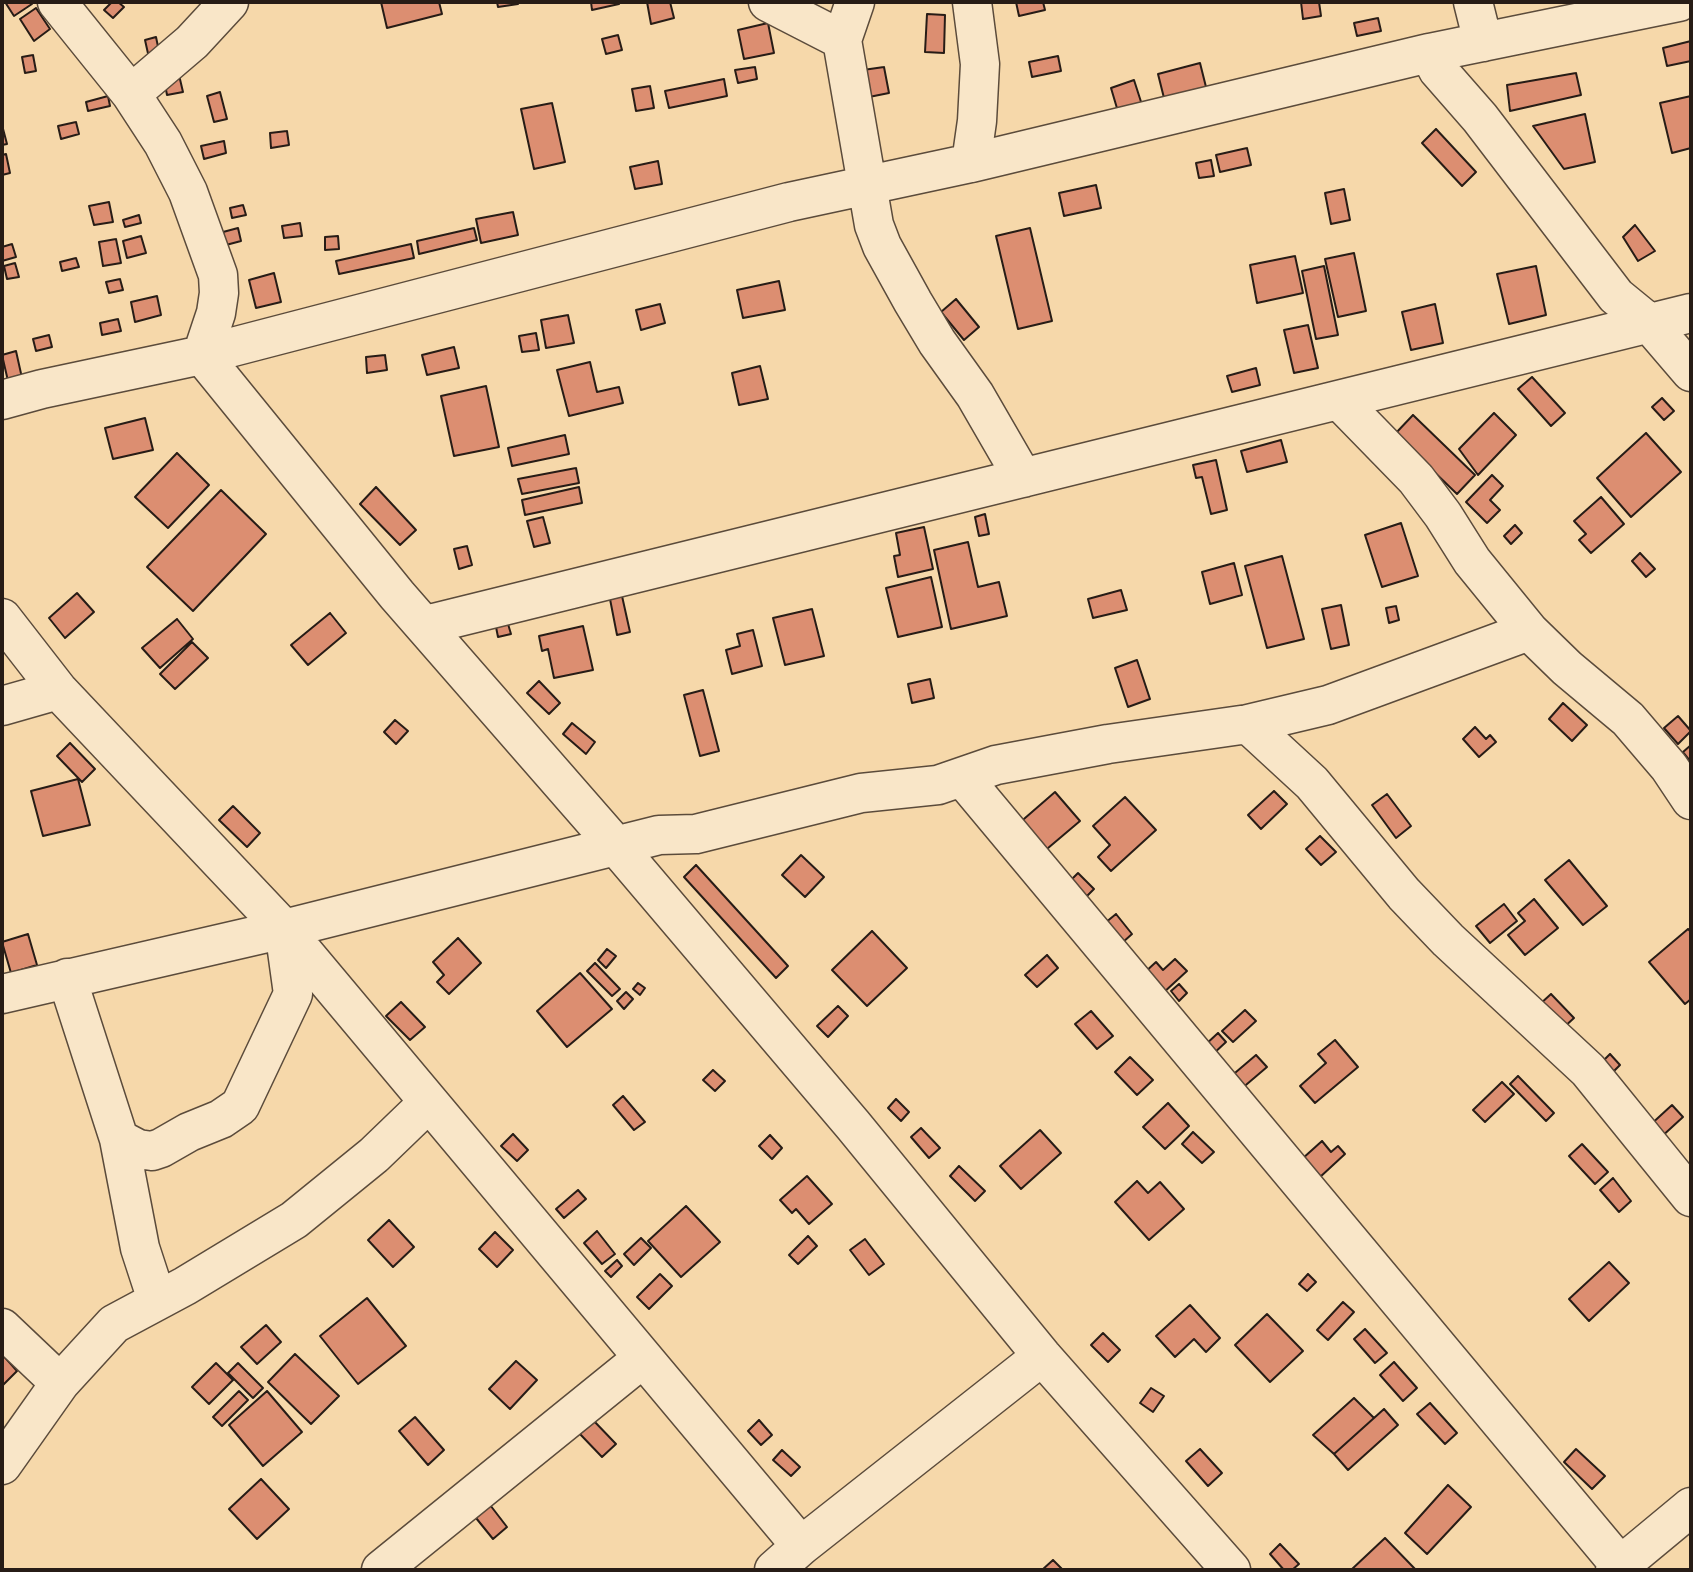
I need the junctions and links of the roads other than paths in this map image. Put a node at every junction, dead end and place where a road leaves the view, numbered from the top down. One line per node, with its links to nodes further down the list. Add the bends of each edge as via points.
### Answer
1 (57, 2): 11 (street)
2 (229, 2): 11 (street, via 192,42)
3 (768, 2): 8 (street)
4 (855, 2): 8 (street)
5 (972, 2): 12 (street, via 980,64)
6 (1473, 2): 9 (street)
7 (1679, 2): 9 (street)
8 (842, 40): 13 (street)
9 (1483, 42): 10 (street)
10 (1429, 53): 12 (street); 15 (street, via 1616,296)
11 (131, 94): 16 (street, via 163,142 188,192 218,275 216,313)
12 (971, 163): 13 (street)
13 (867, 185): 16 (street); 20 (street, via 874,225 897,273)
14 (1691, 313): 15 (street)
15 (1649, 323): 17 (street); 19 (street)
16 (202, 355): 18 (street); 22 (street)
17 (1691, 372)
18 (2, 400)
19 (1339, 400): 20 (street); 23 (street, via 1416,479 1472,561)
20 (1023, 478): 22 (street)
21 (2, 618): 24 (street)
22 (426, 625): 29 (street)
23 (1529, 631): 26 (street, via 1347,698); 28 (street, via 1628,719)
24 (58, 690): 25 (street); 30 (street)
25 (2, 706)
26 (1248, 724): 27 (street, via 996,765); 35 (street, via 1312,783 1448,940 1588,1070)
27 (962, 778): 29 (street, via 861,793 695,834 659,835); 44 (street)
28 (1691, 800)
29 (617, 847): 30 (street); 38 (street)
30 (284, 929): 31 (street); 33 (street); 34 (street, via 293,994 240,1106 152,1151)
31 (67, 978): 32 (street); 34 (street)
32 (2, 994)
33 (429, 1102): 36 (street, via 391,1141 294,1220); 39 (street)
34 (119, 1139): 36 (street, via 140,1248)
35 (1691, 1197)
36 (157, 1300): 40 (street, via 114,1324)
37 (2, 1328): 40 (street)
38 (1042, 1356): 43 (street); 46 (street)
39 (643, 1358): 43 (street); 45 (street)
40 (60, 1383): 41 (street)
41 (2, 1465)
42 (1691, 1507): 44 (street)
43 (787, 1558)
44 (1620, 1569)
45 (382, 1570)
46 (1231, 1570)

